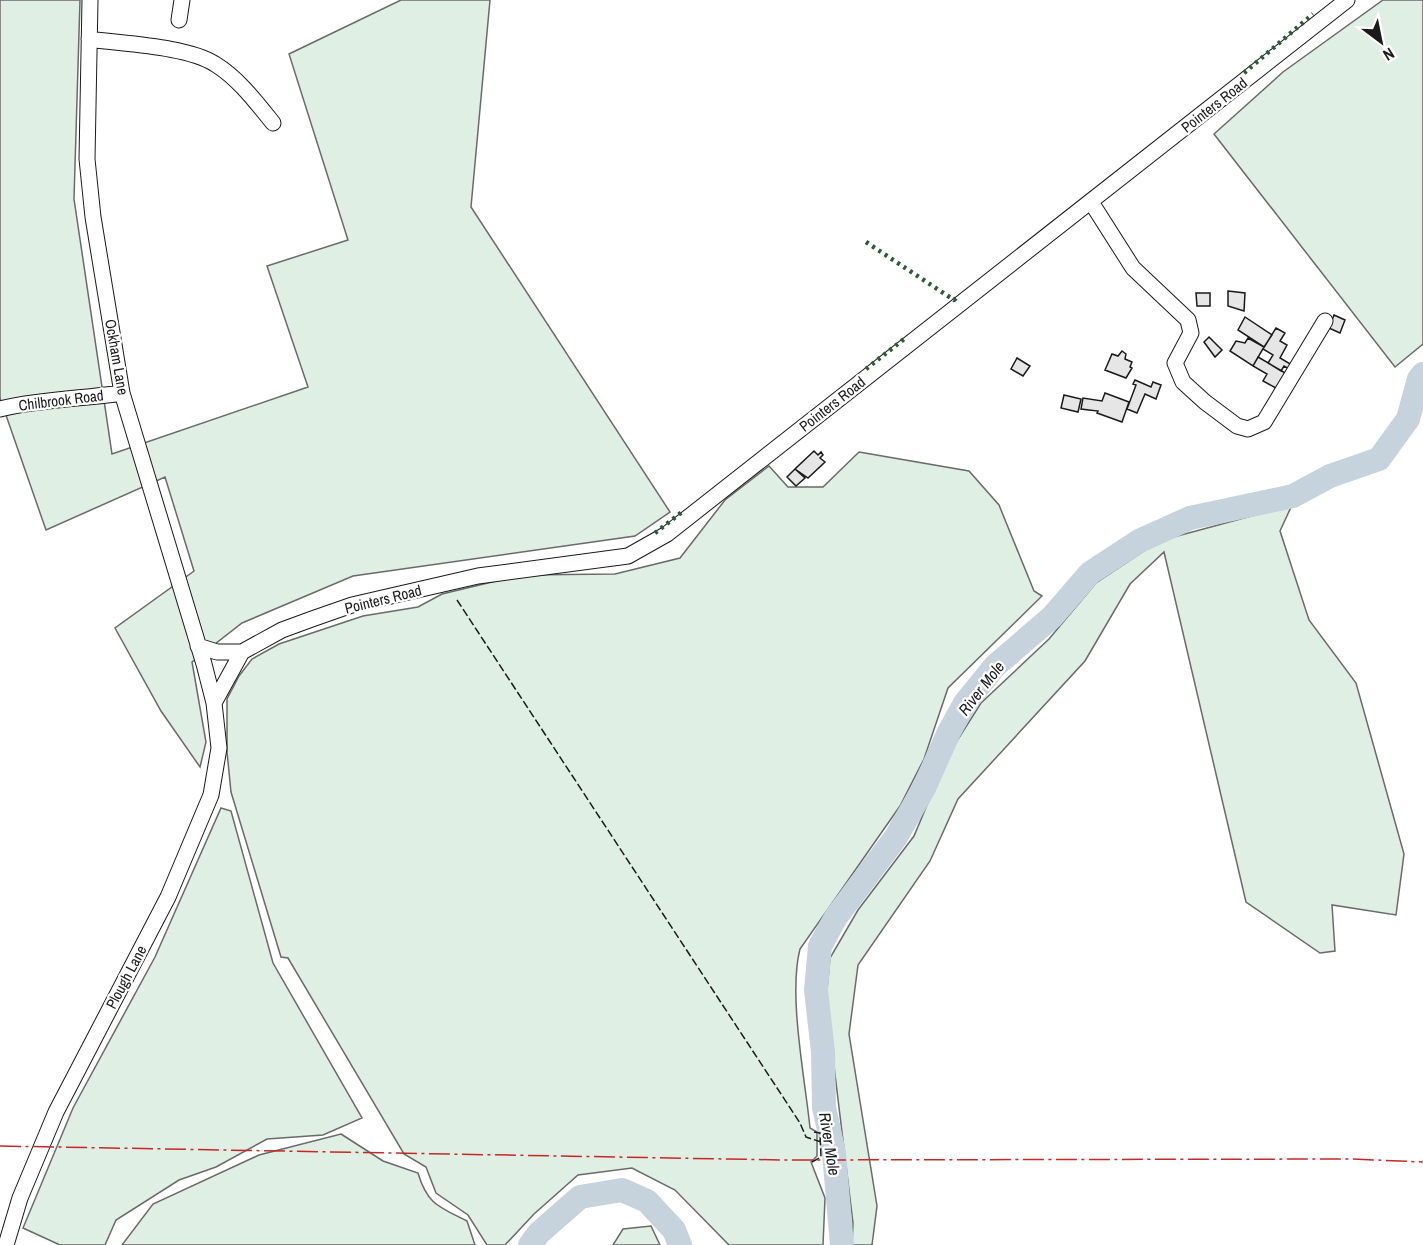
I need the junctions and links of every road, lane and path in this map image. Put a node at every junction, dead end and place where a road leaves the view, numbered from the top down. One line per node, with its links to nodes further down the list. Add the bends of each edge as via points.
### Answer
1 (90, 0): 5 (street, Ockham Lane)
2 (182, 0): 4 (street)
3 (1347, 0): 7 (street, Pointers Road)
4 (179, 20)
5 (89, 39): 6 (street, via 192,54 213,62 239,84); 9 (street, Ockham Lane, via 87,159)
6 (273, 123)
7 (1091, 202): 8 (street, via 1133,268 1188,320 1191,333 1175,363 1183,382 1237,426 1248,429 1264,422); 12 (street, Pointers Road, via 644,549 603,561 478,576 352,605 282,630)
8 (1325, 321)
9 (122, 393): 10 (street, Chilbrook Road, via 31,401); 11 (street, Ockham Lane)
10 (0, 409)
11 (198, 646): 12 (street, via 217,652); 13 (street, Ockham Lane)
12 (242, 652): 13 (street)
13 (214, 703): 14 (street, Plough Lane, via 219,748 211,795 168,897 56,1112 20,1198)
14 (6, 1245)

